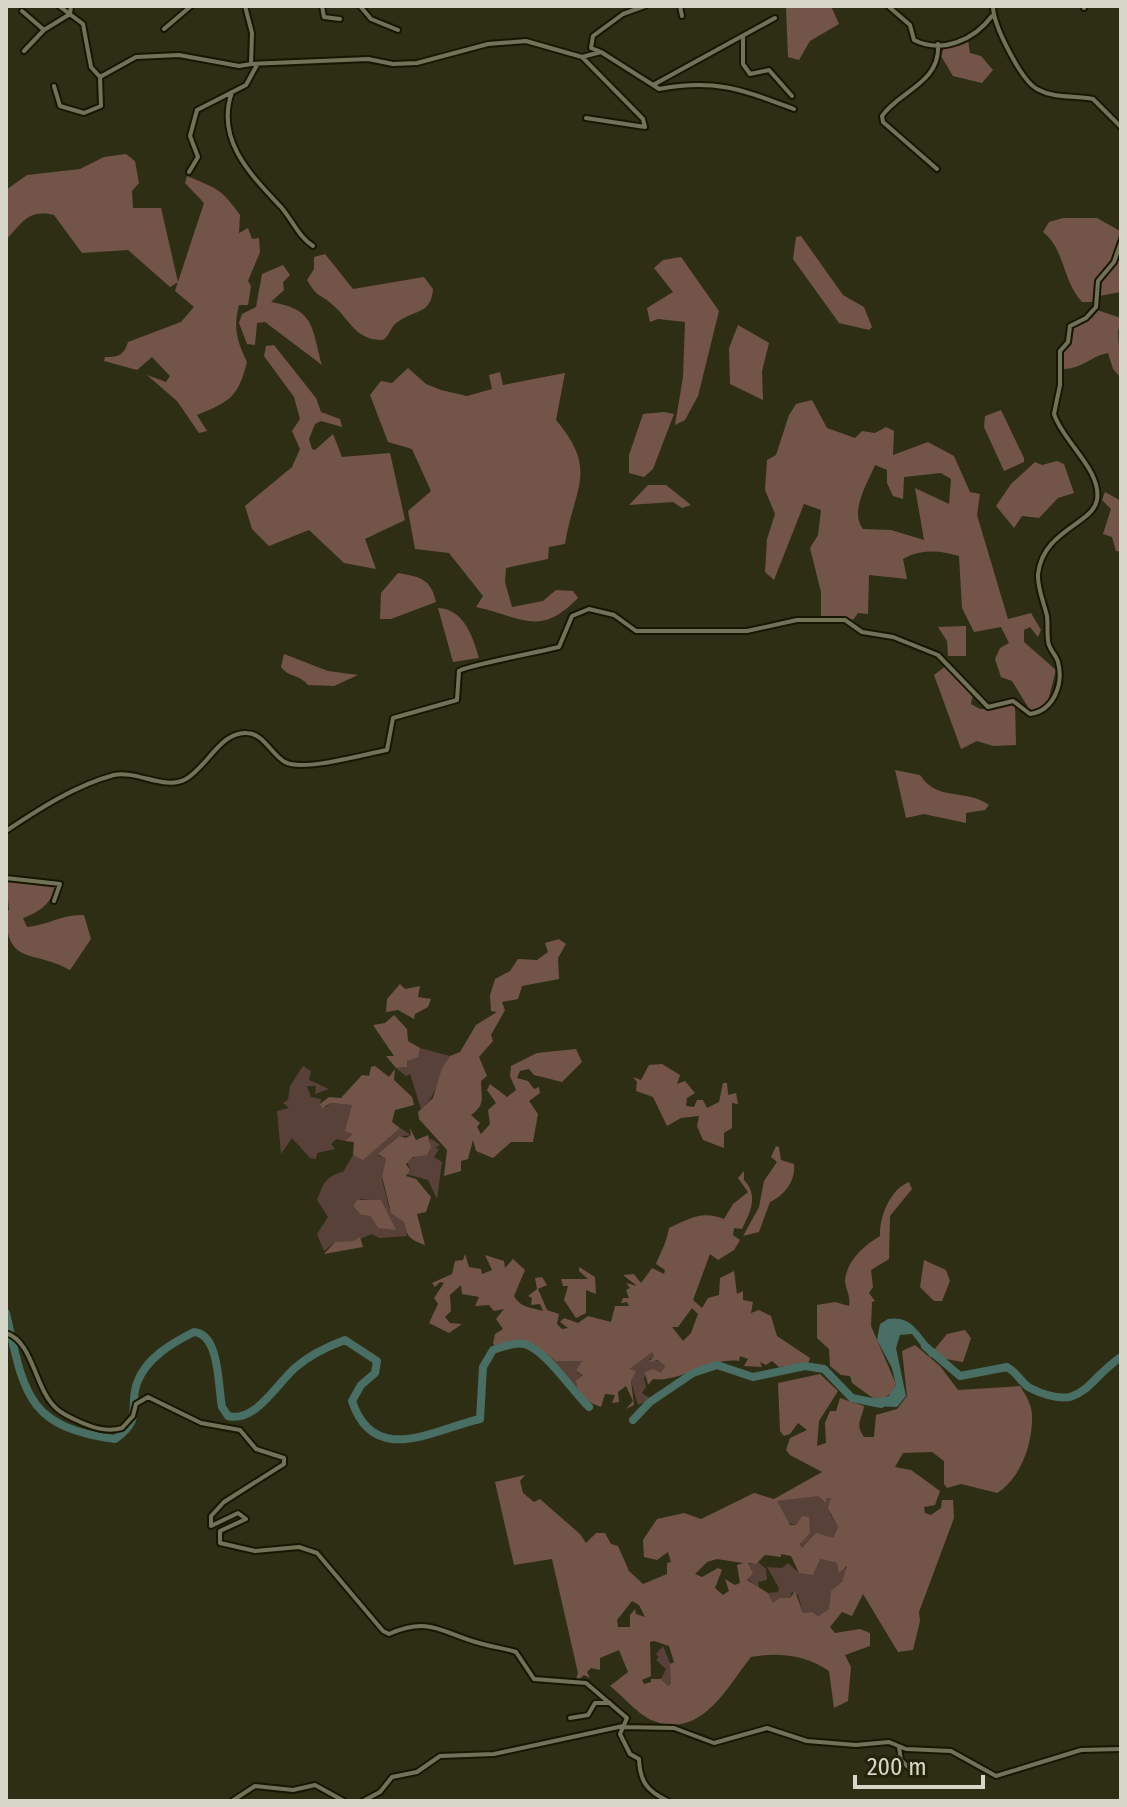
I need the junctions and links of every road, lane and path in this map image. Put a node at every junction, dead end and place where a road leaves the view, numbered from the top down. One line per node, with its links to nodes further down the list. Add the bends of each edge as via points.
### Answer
1 (59, 6): 12 (street)
2 (71, 6): 12 (street)
3 (191, 6): 17 (street)
4 (245, 6): 25 (street)
5 (322, 6): 16 (street, via 324,17)
6 (360, 6): 19 (street, via 371,19)
7 (645, 6): 23 (street, via 623,14 593,36 591,48)
8 (680, 6): 13 (street)
9 (888, 6): 21 (street, via 910,25 918,42)
10 (993, 6): 14 (street)
11 (22, 11): 18 (street)
12 (70, 14): 18 (street); 26 (street, via 83,24 91,67)
13 (682, 16)
14 (993, 16): 21 (street, via 965,40); 33 (street, via 1028,82 1060,97 1093,99)
15 (775, 18): 20 (street)
16 (340, 19)
17 (164, 29)
18 (44, 30): 22 (street)
19 (398, 30)
20 (743, 36): 27 (street); 30 (street, via 743,64 750,74 769,70)
21 (938, 44): 34 (street, via 933,67 922,83 882,116)
22 (24, 51)
23 (601, 52): 24 (street); 27 (street)
24 (582, 57): 25 (street, via 526,41 488,44 417,63 368,59); 32 (street, via 645,127)
25 (254, 64): 26 (street, via 239,66 197,56 136,57); 29 (street, via 246,85)
26 (100, 77): 28 (street, via 101,106 84,113 60,106)
27 (653, 85): 31 (street, via 731,85)
28 (54, 86)
29 (232, 92): 35 (street, via 197,110 190,136 198,157); 37 (street, via 226,121 234,148 261,188)
30 (792, 96)
31 (794, 109)
32 (586, 118)
33 (1121, 127)
34 (937, 169)
35 (189, 172)
36 (1121, 242): 38 (street, via 1114,262 1098,281 1096,307 1070,326 1068,342 1060,351 1054,414 1095,479 1098,499 1092,510 1051,541 1042,558 1038,577 1048,619 1047,643 1059,664 1054,701 1044,710 1030,714 1013,701 988,707 938,655 893,637 862,632 845,620 797,620 747,631 636,631 614,615 589,609 572,616 559,647 466,665 459,671 457,700 393,718 387,750 302,765 286,763 253,733 244,732 231,736 184,780 116,775 71,792)
37 (313, 246)
38 (6, 831)
39 (6, 878): 40 (street, via 60,884)
40 (54, 901)
41 (6, 1333): 42 (street, via 24,1346 48,1399 82,1423 96,1429 122,1428 136,1404 148,1397 201,1423 240,1430 250,1445 284,1458 284,1464 211,1516 211,1526 238,1513 246,1519 220,1531 220,1543 255,1551 309,1548 383,1631 417,1625 446,1628 480,1644 516,1652 534,1679 586,1683)
42 (610, 1703): 43 (street, via 595,1703 588,1715); 44 (street, via 627,1718)
43 (570, 1718)
44 (623, 1727): 45 (street, via 674,1728 714,1743 773,1728 807,1741 880,1741); 50 (street, via 494,1754 440,1756 417,1772 392,1777); 51 (street, via 620,1734 630,1754 639,1759 640,1778 647,1789)
45 (899, 1747): 46 (street, via 951,1751 996,1776 1081,1750); 47 (street, via 901,1760)
46 (1121, 1749)
47 (911, 1770)
48 (232, 1801): 49 (street, via 255,1786 296,1790 315,1785)
49 (344, 1801)
50 (363, 1801)
51 (668, 1801)

